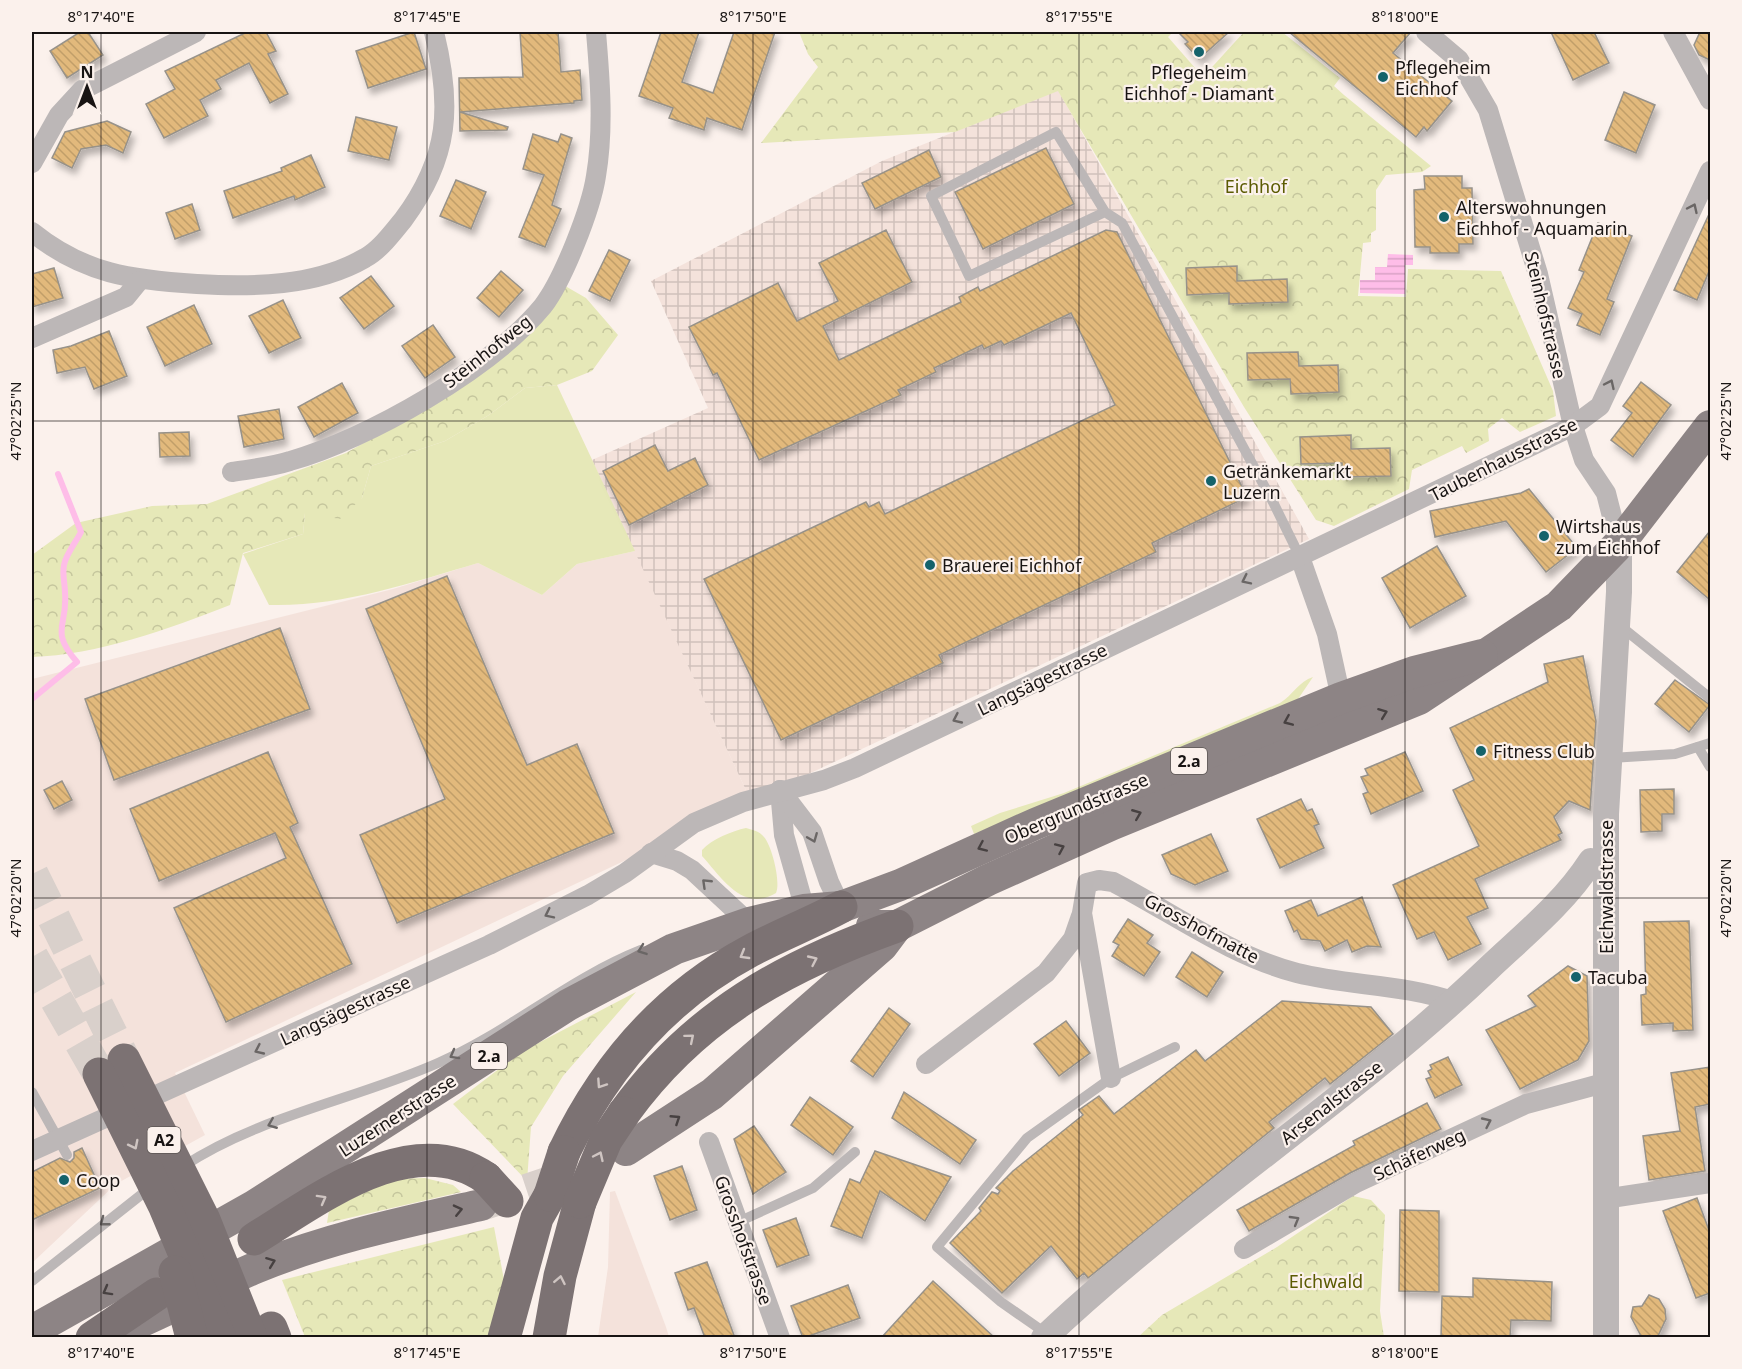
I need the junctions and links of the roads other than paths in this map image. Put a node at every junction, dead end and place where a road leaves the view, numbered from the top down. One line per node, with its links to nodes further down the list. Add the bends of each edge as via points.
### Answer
1 (196, 32): 7 (street, via 82,90 59,115)
2 (434, 32): 11 (street, via 446,97 442,145 420,197 391,235 366,258 329,274 282,284 226,286)
3 (596, 32): 15 (street, Steinhofweg, via 601,88 596,177 576,243 544,304 517,332 474,366 360,436 290,462)
4 (1426, 32): 13 (street, Steinhofstrasse, via 1459,60 1488,110 1538,274)
5 (1673, 32): 6 (street)
6 (1710, 100)
7 (32, 163)
8 (1710, 171): 13 (street, Taubenhausstrasse, one-way to 8, via 1600,406)
9 (1105, 212): 9 (lane, via 969,276 931,196 1056,132); 17 (lane, via 1122,223)
10 (32, 232): 11 (street, via 86,266)
11 (139, 281): 12 (street, via 126,297)
12 (32, 338)
13 (1573, 426): 16 (street, Steinhofstrasse, via 1584,460 1606,493); 17 (street, Taubenhausstrasse)
14 (1710, 426): 16 (main road, Obergrundstrasse / 2.a)
15 (232, 472)
16 (1619, 544): 18 (street, Eichwaldstrasse); 19 (main road, Obergrundstrasse / 2.a, via 1560,606)
17 (1300, 557): 20 (street, via 1327,634); 27 (street, Langsägestrasse, one-way to 27, via 855,768)
18 (1617, 623): 21 (lane); 25 (street, Eichwaldstrasse)
19 (1482, 655): 20 (main road, Obergrundstrasse / 2.a, via 1414,672); 22 (main road, Obergrundstrasse / 2.a, one-way to 19, via 1419,699)
20 (1341, 698): 22 (street, via 1340,716); 30 (main road, Obergrundstrasse / 2.a, one-way to 30)
21 (1710, 698)
22 (1329, 735): 34 (main road, Obergrundstrasse / 2.a, one-way to 22, via 1113,824)
23 (1710, 743): 24 (lane)
24 (1698, 747): 25 (lane, via 1675,754); 26 (lane)
25 (1611, 758): 29 (street, Eichwaldstrasse)
26 (1710, 767)
27 (780, 790): 28 (street, Langsägestrasse, via 694,823); 30 (street, one-way to 30, via 812,832); 32 (street, via 784,835 796,873)
28 (651, 853): 33 (street, one-way to 28, via 692,870); 43 (street, Langsägestrasse, one-way to 43, via 601,887 489,945 197,1079)
29 (1605, 863): 36 (street, Arsenalstrasse, via 1591,861 1570,891); 40 (street, Eichwaldstrasse)
30 (841, 908): 32 (highway); 34 (main road, via 865,925)
31 (1082, 913): 36 (street, Grosshofmatte, via 1087,883 1113,882 1238,950 1296,973 1412,989); 38 (street, Grosshofmatte, via 1073,939 1046,973); 39 (street, Grosshofmatte)
32 (801, 920): 33 (main road, Luzernerstrasse / 2.a); 50 (highway, one-way to 50, bridge, via 672,1004 620,1057)
33 (749, 923): 35 (main road, Luzernerstrasse / 2.a)
34 (897, 926): 44 (main road, 2.a, one-way to 34, via 712,1094 882,946); 50 (highway, one-way to 34, bridge, via 606,1140 648,1080 676,1051 735,1004 787,972)
35 (700, 938): 54 (lane, one-way to 54, via 651,947 625,957 440,1063 300,1112 194,1159 135,1198); 57 (main road, Luzernerstrasse / 2.a, one-way to 57, via 644,963 568,1005 254,1206)
36 (1455, 1002): 59 (street, Arsenalstrasse, via 1137,1255)
37 (1175, 1047): 39 (lane)
38 (926, 1064)
39 (1111, 1078): 59 (lane, via 1028,1138 937,1247)
40 (1604, 1083): 48 (street, Eichwaldstrasse); 53 (street, Schäferweg, one-way to 40, via 1356,1184 1526,1104)
41 (32, 1092): 43 (lane)
42 (709, 1142): 51 (street, Grosshofstrasse)
43 (62, 1147): 45 (street, Langsägestrasse)
44 (626, 1150)
45 (32, 1151)
46 (855, 1152): 51 (lane, via 813,1188)
47 (1710, 1183): 48 (street)
48 (1604, 1199): 67 (street, Eichwaldstrasse)
49 (165, 1208): 58 (highway, A2, bridge); 58 (highway, A2, one-way to 49, bridge, via 204,1220 111,1067); 62 (highway, bridge, via 179,1293)
50 (525, 1211): 52 (highway, one-way to 50, via 360,1178 400,1162 441,1159 473,1169); 55 (highway); 61 (main road, one-way to 50, via 255,1269 362,1232); 65 (highway, one-way to 50, via 560,1276)
51 (738, 1222): 66 (street, Grosshofstrasse)
52 (254, 1239)
53 (1244, 1249)
54 (32, 1281)
55 (523, 1288): 63 (highway); 64 (highway)
56 (157, 1294): 60 (highway)
57 (32, 1331)
58 (253, 1335)
59 (1046, 1336)
60 (92, 1338)
61 (103, 1338)
62 (192, 1338)
63 (504, 1338)
64 (516, 1338)
65 (549, 1338)
66 (780, 1338)
67 (1606, 1338)

